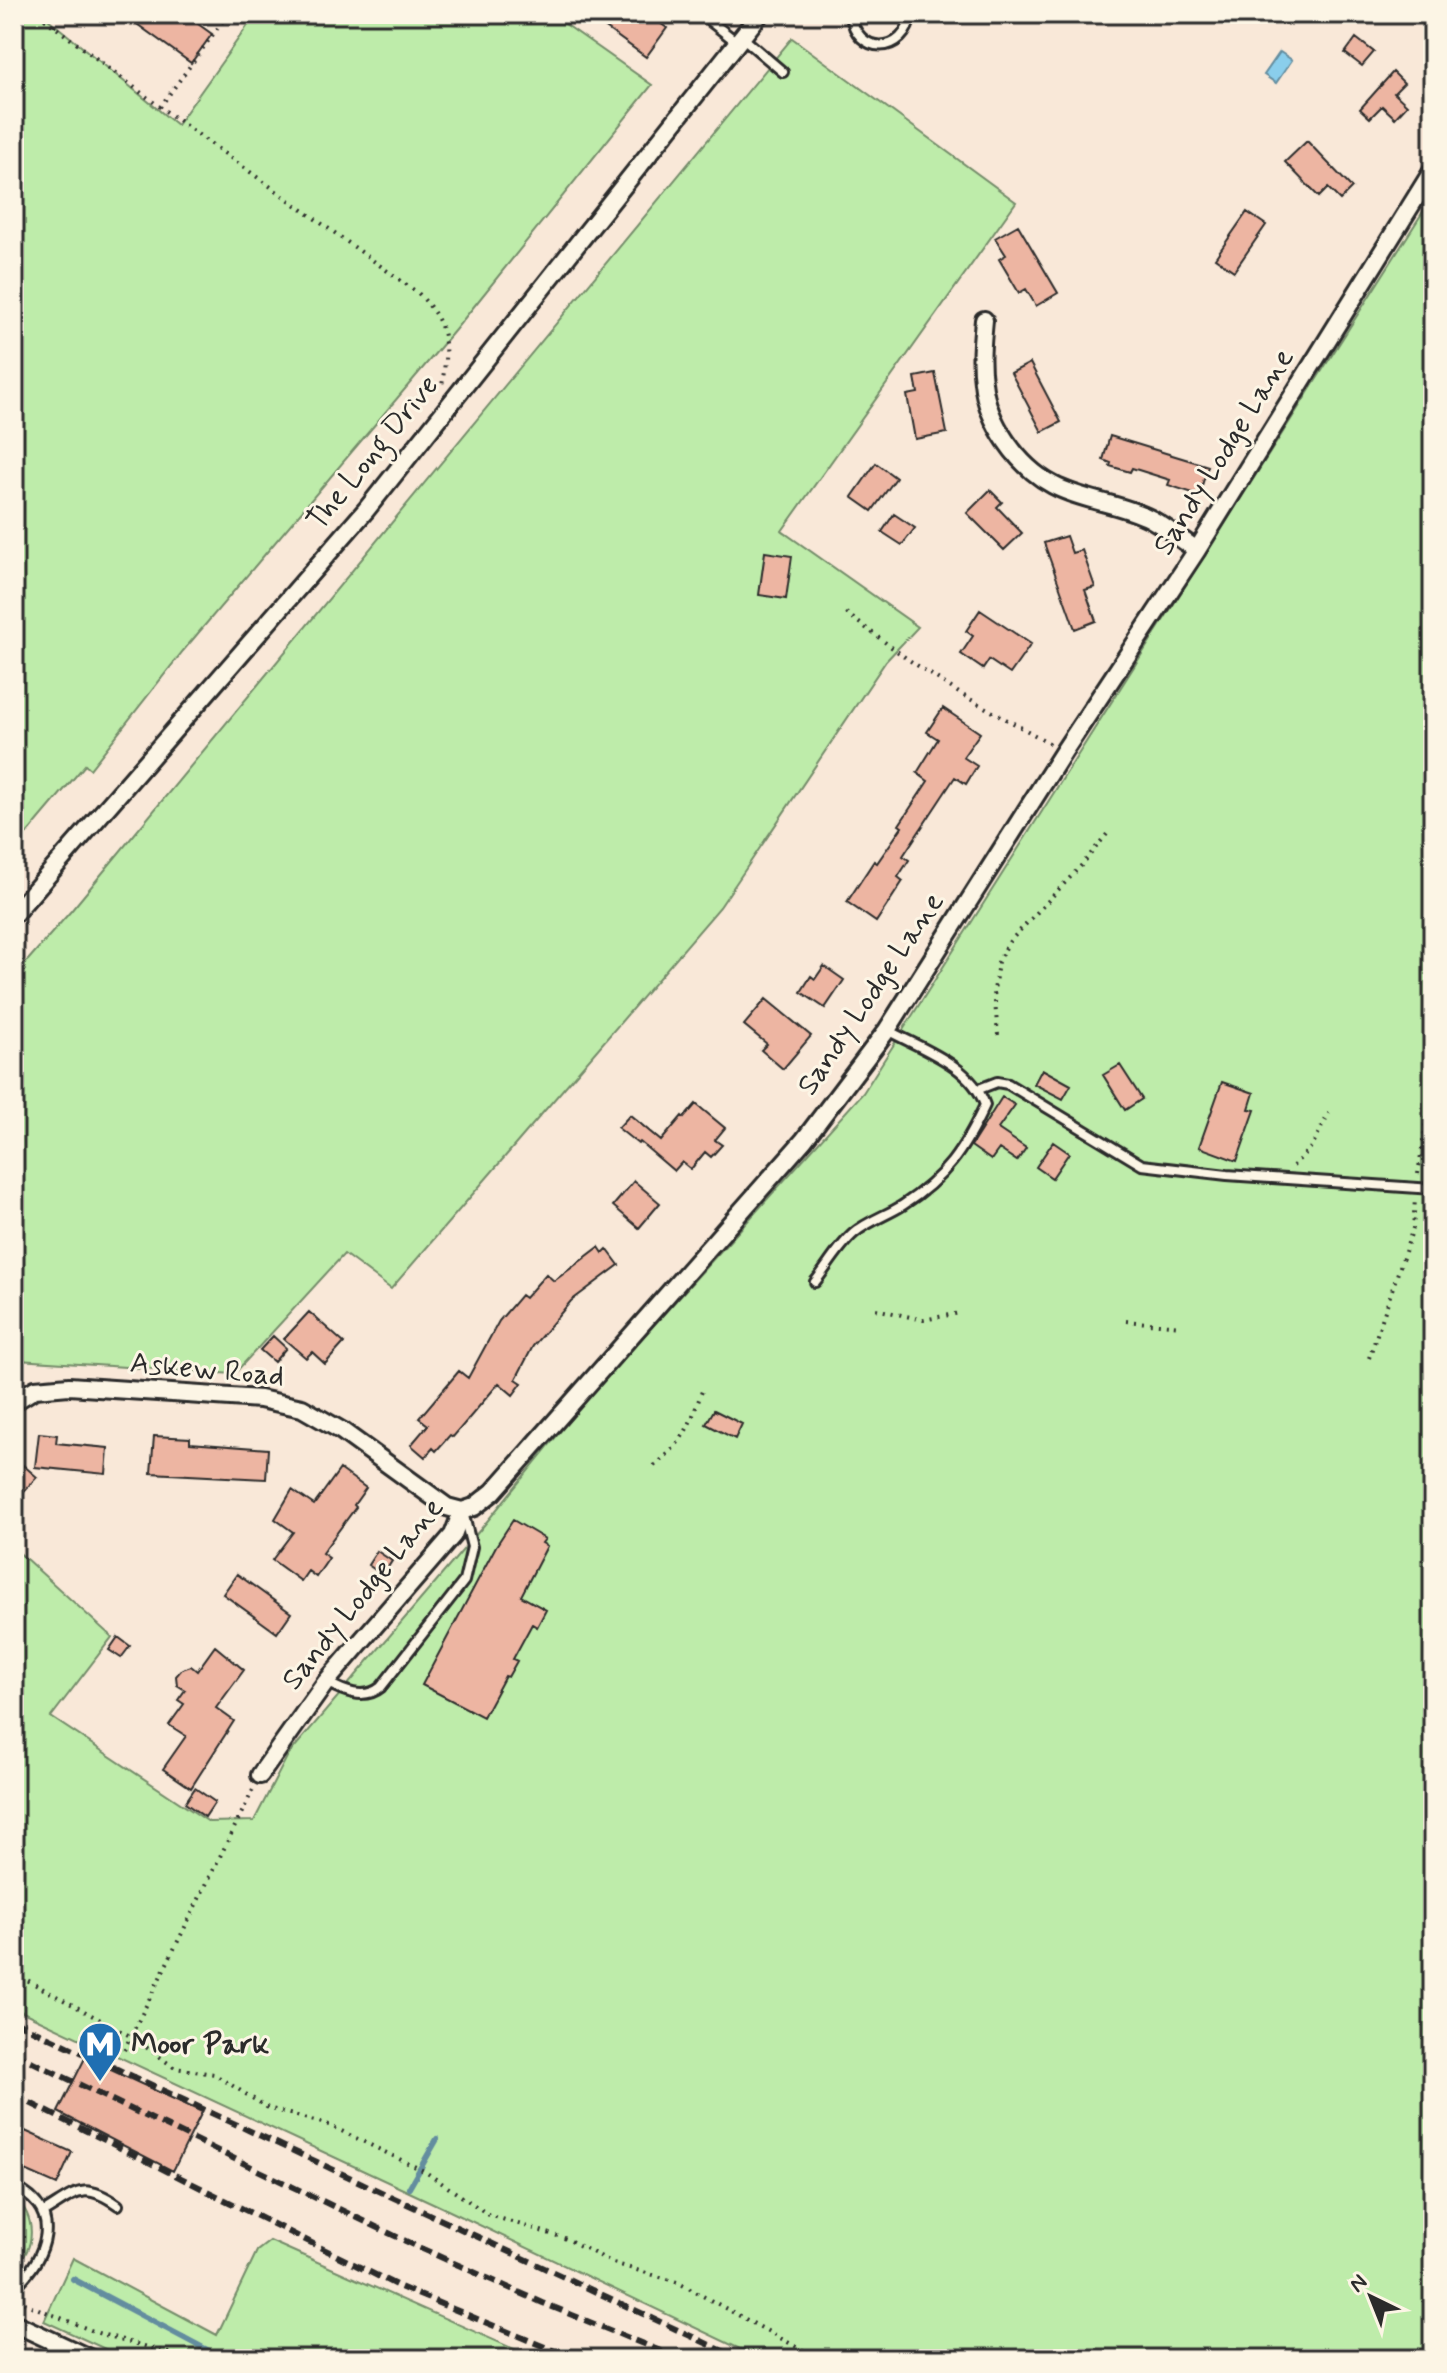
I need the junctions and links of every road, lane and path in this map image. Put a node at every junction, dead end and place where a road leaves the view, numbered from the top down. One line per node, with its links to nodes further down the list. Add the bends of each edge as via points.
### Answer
1 (38, 14): 8 (path)
2 (62, 14): 8 (path)
3 (228, 14): 11 (path)
4 (760, 14): 9 (street, The Long Drive)
5 (851, 14): 6 (lane, via 857,33 881,46 900,39)
6 (911, 14)
7 (710, 21): 9 (lane)
8 (54, 26): 11 (path)
9 (740, 40): 10 (lane); 14 (street, The Long Drive)
10 (783, 72)
11 (160, 107): 14 (path, via 418,293 443,329 442,392)
12 (1433, 170): 15 (street, Sandy Lodge Lane)
13 (984, 320): 15 (street, via 981,352 987,403 1019,458 1053,485 1153,520)
14 (449, 405): 19 (street, The Long Drive, via 295,594)
15 (1197, 550): 17 (street, Sandy Lodge Lane)
16 (846, 613): 17 (path, via 959,693)
17 (1064, 751): 20 (street, Sandy Lodge Lane)
18 (1107, 834): 21 (path, via 1009,942 998,962)
19 (14, 914)
20 (887, 1030): 23 (lane, via 960,1069); 37 (street, Sandy Lodge Lane, via 804,1140 493,1492)
21 (998, 1035)
22 (1433, 1078): 26 (path)
23 (979, 1089): 25 (lane, via 1008,1084 1142,1165); 28 (lane, via 985,1105 963,1150 945,1172 901,1207 857,1231)
24 (1329, 1113): 25 (path, via 1305,1155)
25 (1274, 1178): 26 (lane)
26 (1416, 1188): 27 (lane); 33 (path, via 1413,1228)
27 (1433, 1189)
28 (815, 1282)
29 (876, 1309): 30 (path, via 923,1320)
30 (960, 1313)
31 (1126, 1321): 32 (path)
32 (1181, 1326)
33 (1369, 1358)
34 (702, 1391): 36 (path, via 689,1428)
35 (14, 1402): 37 (street, Askew Road, via 35,1389 69,1386 279,1402 323,1418 447,1507)
36 (654, 1466)
37 (462, 1511): 38 (street, Sandy Lodge Lane, via 453,1535); 38 (lane, via 472,1547 464,1581 381,1687 365,1695)
38 (326, 1682): 39 (street, Sandy Lodge Lane)
39 (258, 1778): 41 (path)
40 (14, 1973): 41 (path)
41 (132, 2037): 42 (path); 51 (path, via 175,2068 214,2074 268,2108 329,2125 424,2171 489,2215 677,2282)
42 (124, 2050)
43 (14, 2187): 45 (lane)
44 (118, 2205): 45 (lane, via 89,2190)
45 (44, 2212): 46 (lane, via 45,2237 38,2257)
46 (14, 2288)
47 (14, 2299): 50 (path, via 98,2333)
48 (14, 2323): 49 (street)
49 (87, 2358)
50 (190, 2359)
51 (819, 2359)

